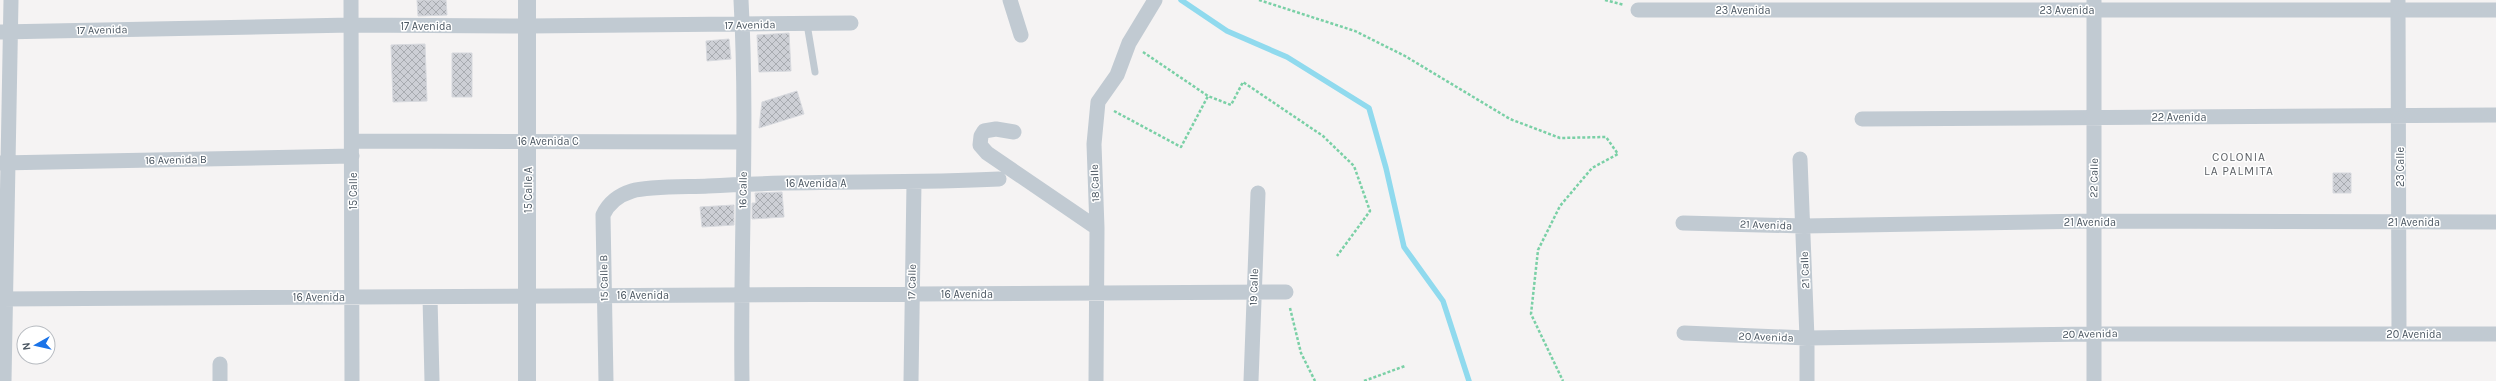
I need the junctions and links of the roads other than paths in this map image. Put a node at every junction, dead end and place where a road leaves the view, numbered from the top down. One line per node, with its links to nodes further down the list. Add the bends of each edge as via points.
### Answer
1 (11, 0): 17 (street)
2 (351, 0): 14 (street, 15 Calle)
3 (527, 0): 16 (street, 15 Calle A)
4 (741, 0): 15 (street, 16 Calle)
5 (1010, 0): 18 (street)
6 (1155, 0): 41 (street, 18 Calle, via 1129,43 1117,75 1098,102 1094,144)
7 (1800, 5): 8 (street, 23 Avenida); 10 (street, 23 Avenida)
8 (2094, 5): 9 (street, 23 Avenida); 22 (street, 22 Calle)
9 (2399, 5): 11 (street, 23 Avenida); 21 (street, 23 Calle)
10 (1638, 10)
11 (2496, 10)
12 (851, 23): 13 (street, 17 Avenida)
13 (807, 24): 15 (street, 17 Avenida); 19 (lane)
14 (351, 25): 16 (street, 17 Avenida); 17 (street, 17 Avenida); 25 (street, 15 Calle)
15 (742, 25): 16 (street, 17 Avenida); 27 (street, 16 Calle)
16 (528, 26): 26 (street, 15 Calle A)
17 (5, 32): 30 (street)
18 (1021, 36)
19 (815, 72)
20 (2496, 115): 21 (street, 22 Avenida)
21 (2399, 116): 22 (street, 22 Avenida); 37 (street, 23 Calle)
22 (2095, 117): 23 (street, 22 Avenida); 36 (street, 22 Calle)
23 (1862, 119)
24 (1014, 132): 41 (street, via 996,129 984,131 980,145 987,153)
25 (352, 140): 26 (street, 16 Avenida C); 28 (street, 15 Calle)
26 (528, 141): 27 (street, 16 Avenida C); 47 (street, 15 Calle A)
27 (743, 142): 33 (street, 16 Calle)
28 (352, 156): 30 (street, 16 Avenida B); 49 (street, 15 Calle)
29 (1800, 159): 40 (street, 21 Calle)
30 (4, 163): 51 (street)
31 (999, 179): 32 (street, 16 Avenida A)
32 (914, 183): 33 (street, 16 Avenida A); 45 (street, 17 Calle)
33 (744, 184): 34 (street, 16 Avenida A); 46 (street, 16 Calle)
34 (633, 190): 48 (street, 15 Calle B, via 608,204 603,215)
35 (1258, 193): 42 (street, 19 Calle)
36 (2093, 221): 37 (street, 21 Avenida); 40 (street, 21 Avenida); 53 (street, 22 Calle)
37 (2400, 222): 38 (street, 21 Avenida); 54 (street, 23 Calle)
38 (2496, 222)
39 (1683, 223): 40 (street, 21 Avenida)
40 (1804, 226): 56 (street, 21 Calle)
41 (1097, 228): 44 (street, 18 Calle)
42 (1254, 292): 43 (street, 16 Avenida); 44 (street, 16 Avenida); 67 (street, 19 Calle)
43 (1286, 292)
44 (1097, 293): 45 (street, 16 Avenida); 66 (street, 18 Calle)
45 (911, 294): 46 (street, 16 Avenida); 65 (street, 17 Calle)
46 (740, 295): 48 (street, 16 Avenida); 64 (street, 16 Calle)
47 (527, 296): 48 (street, 16 Avenida); 50 (street, 16 Avenida); 62 (street, 15 Calle A)
48 (604, 296): 63 (street, 15 Calle B)
49 (354, 297): 50 (street, 16 Avenida); 51 (street, 16 Avenida); 60 (street, 15 Calle)
50 (430, 297): 61 (street)
51 (3, 299): 58 (street)
52 (1684, 333): 56 (street, 20 Avenida)
53 (2094, 334): 54 (street, 20 Avenida); 56 (street, 20 Avenida); 69 (street, 22 Calle)
54 (2399, 334): 55 (street, 20 Avenida)
55 (2496, 334)
56 (1807, 338): 68 (street, 21 Calle)
57 (220, 364): 59 (street)
58 (4, 381)
59 (220, 381)
60 (352, 381)
61 (432, 381)
62 (527, 381)
63 (606, 381)
64 (742, 381)
65 (911, 381)
66 (1096, 381)
67 (1251, 381)
68 (1807, 381)
69 (2094, 381)

